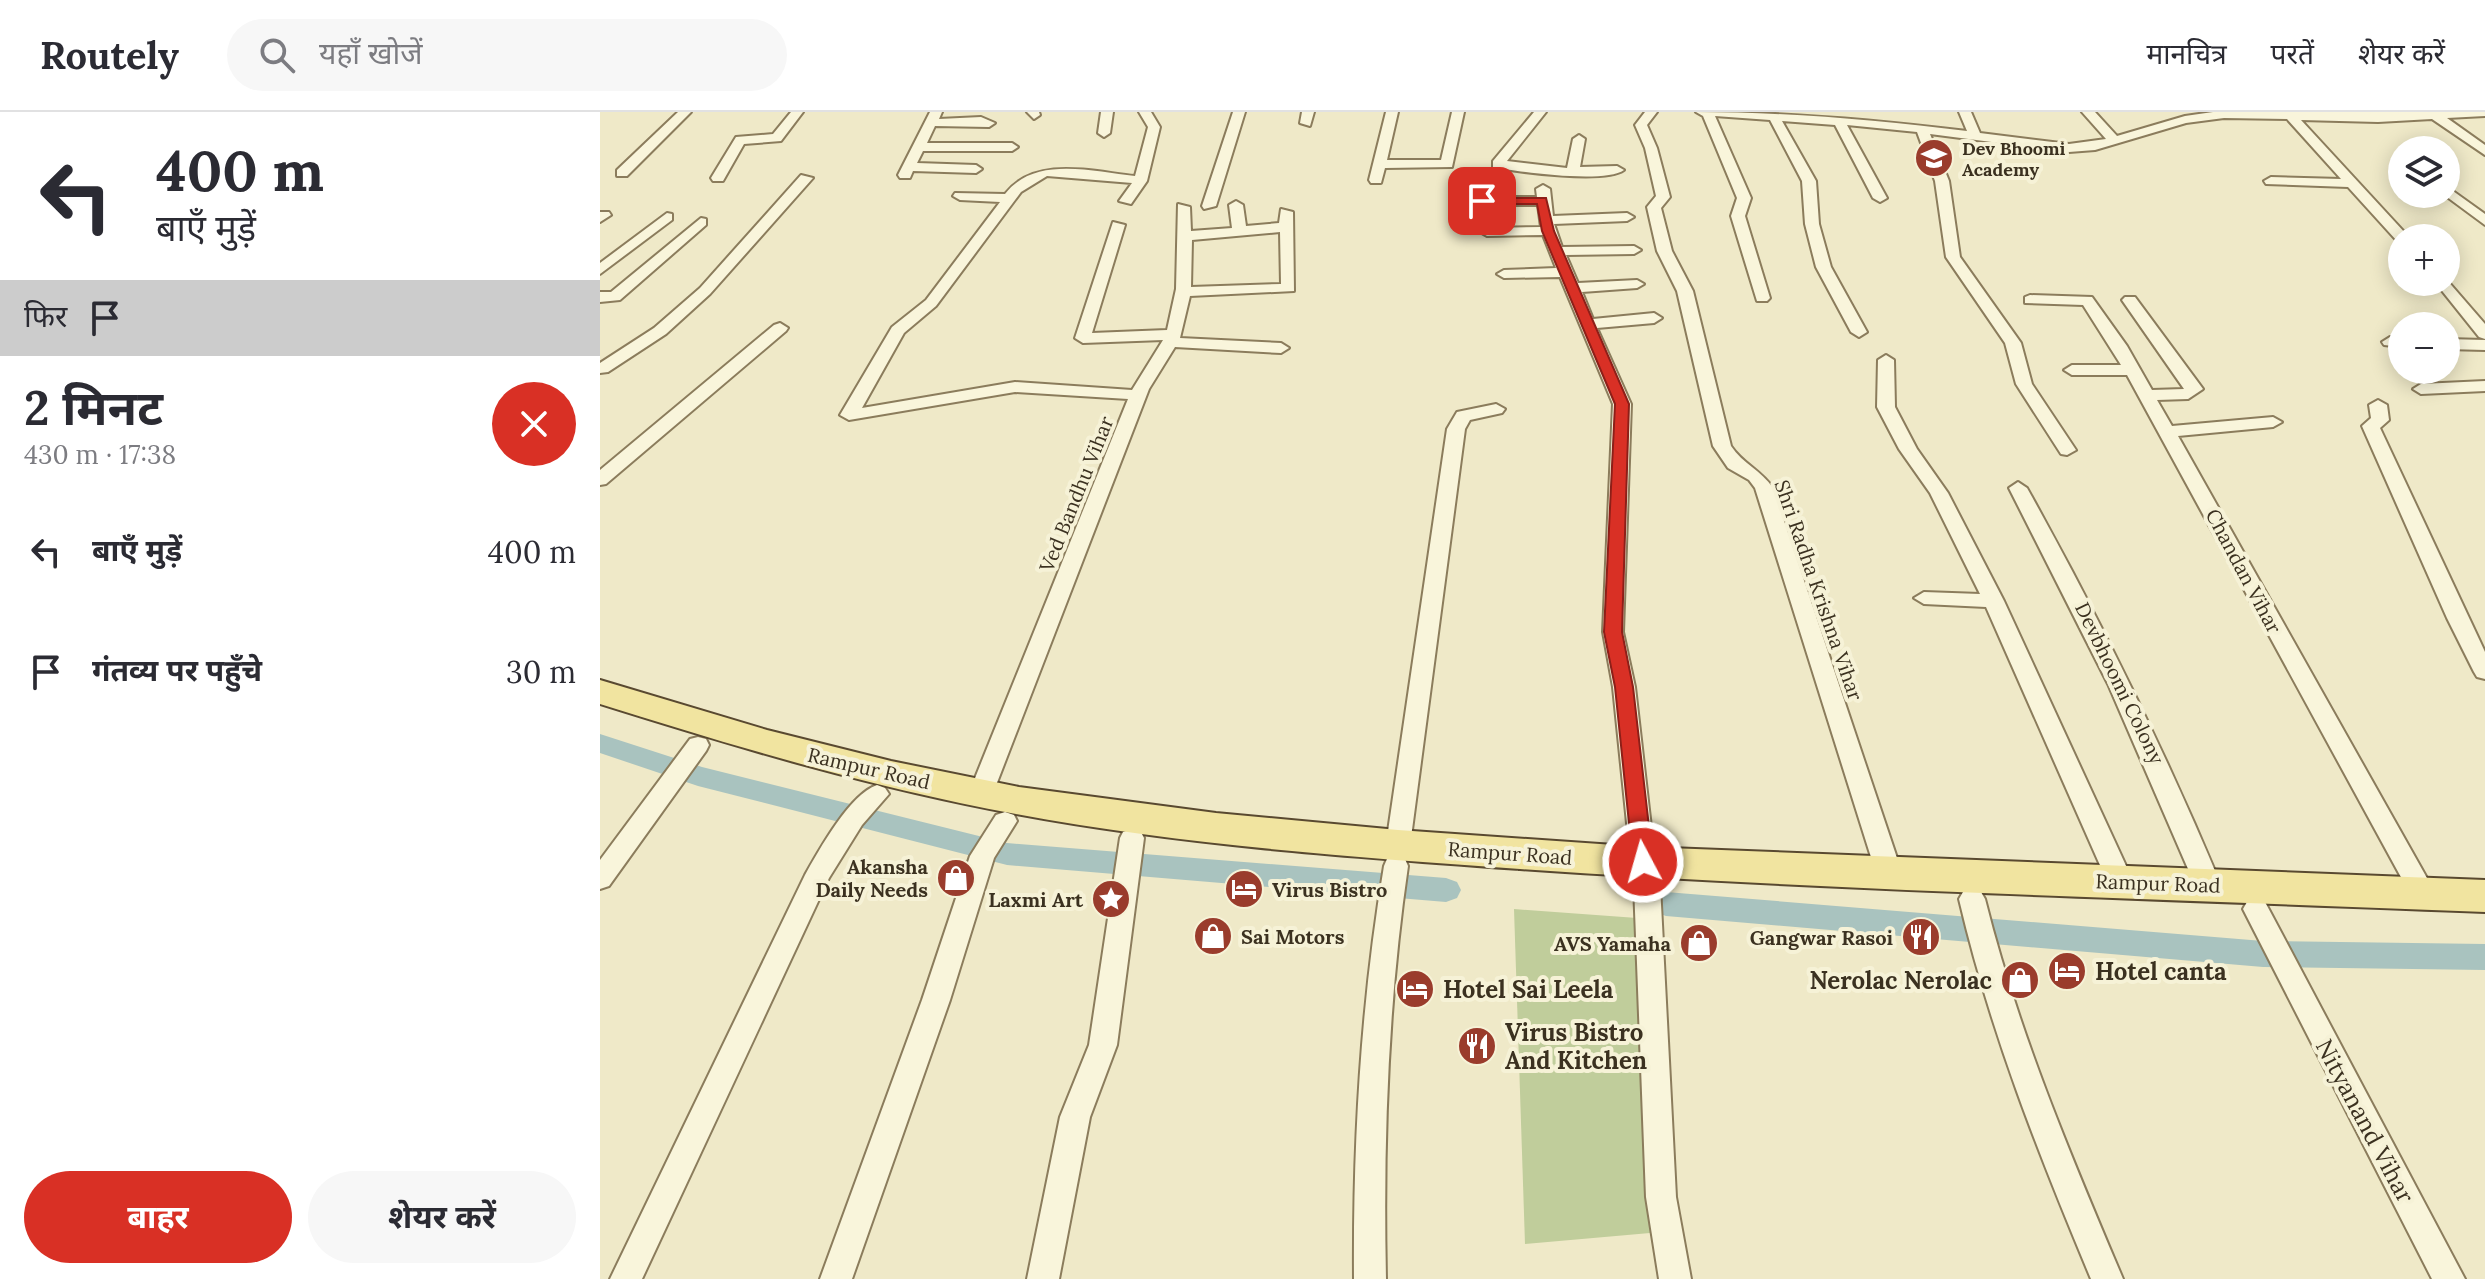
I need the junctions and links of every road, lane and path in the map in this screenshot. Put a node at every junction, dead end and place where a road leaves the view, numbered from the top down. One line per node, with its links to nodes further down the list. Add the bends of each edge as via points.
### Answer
1 (685, 112): 34 (street)
2 (797, 112): 36 (street, via 777,138 740,140)
3 (1107, 112): 22 (street)
4 (1145, 112): 38 (street, via 1154,127)
5 (1239, 112): 49 (street)
6 (1392, 112): 30 (street)
7 (1458, 112): 30 (street, via 1447,164)
8 (1540, 112): 31 (street)
9 (1651, 112): 108 (street, Shri Radha Krishna Vihar, via 1641,125 1663,197 1654,207 1658,231 1685,291 1722,446 1734,464 1756,476 1764,488)
10 (1704, 112): 16 (street); 70 (street, via 1744,198 1738,216)
11 (1965, 112): 23 (street)
12 (2088, 112): 25 (street)
13 (2485, 112): 15 (street)
14 (2245, 113): 17 (street); 25 (street, via 2208,115)
15 (2435, 115): 17 (street); 28 (street)
16 (1774, 116): 19 (street); 76 (street, via 1809,182 1819,255)
17 (2291, 116): 41 (street)
18 (932, 118): 20 (street); 26 (street)
19 (1840, 121): 21 (street); 44 (street)
20 (989, 123)
21 (1922, 129): 23 (street); 94 (street, via 1942,181 1953,257 2013,343 2024,384)
22 (1104, 133)
23 (1975, 136): 25 (street, via 2069,148)
24 (1579, 139): 35 (street)
25 (2114, 140)
26 (918, 147): 27 (street); 32 (street, via 907,171)
27 (1012, 147)
28 (2485, 151)
29 (1479, 163): 31 (street)
30 (1380, 164): 39 (street)
31 (1498, 164): 35 (street)
32 (976, 169)
33 (1617, 170): 35 (street)
34 (622, 173)
35 (1573, 173)
36 (718, 178)
37 (806, 178): 83 (street, via 705,291 660,331)
38 (1140, 180): 43 (street, via 1043,172); 45 (street)
39 (1376, 180)
40 (2271, 181): 41 (street)
41 (2351, 183): 56 (street)
42 (960, 196): 43 (street)
43 (1007, 198): 88 (street, via 931,303 898,330 849,415 1015,387)
44 (1880, 198)
45 (1126, 201)
46 (1482, 201): 51 (street)
47 (2460, 201): 54 (street)
48 (1236, 205): 58 (street)
49 (1209, 206)
50 (1183, 207): 60 (street, Ved Bandhu Vihar)
51 (1544, 210): 53 (street); 59 (street); 62 (street)
52 (667, 217): 63 (street)
53 (1627, 217)
54 (2485, 221)
55 (701, 222): 69 (street, via 615,297)
56 (2389, 224)
57 (1118, 225): 78 (street, via 1083,338)
58 (1240, 231): 60 (street); 67 (street, via 1287,220 1289,288)
59 (1487, 232)
60 (1184, 236): 67 (street, Ved Bandhu Vihar)
61 (1634, 250): 62 (street)
62 (1557, 251): 65 (street)
63 (600, 270)
64 (1504, 274): 65 (street)
65 (1570, 280): 66 (street); 74 (street)
66 (1637, 284)
67 (1183, 292): 78 (street, Ved Bandhu Vihar)
68 (2454, 296): 77 (street)
69 (600, 297)
70 (1762, 298)
71 (2030, 300): 85 (street, Chandan Vihar, via 2087,300)
72 (2130, 300): 89 (street, via 2195,389 2188,394)
73 (1654, 318): 74 (street)
74 (1586, 324): 107 (street, via 1622,404 1613,632)
75 (780, 328): 95 (street)
76 (1859, 332)
77 (2485, 334)
78 (1172, 338): 81 (street); 88 (street, Ved Bandhu Vihar)
79 (2460, 344): 80 (street)
80 (2485, 345)
81 (1281, 348)
82 (1886, 360): 98 (street, via 1886,407 1939,493)
83 (601, 370)
84 (2072, 370): 85 (street)
85 (2133, 370): 89 (street, Chandan Vihar)
86 (2485, 386): 87 (street)
87 (2421, 389)
88 (1139, 395): 104 (street, Ved Bandhu Vihar)
89 (2147, 395): 93 (street, Chandan Vihar)
90 (2378, 405): 99 (street, via 2380,420 2371,426)
91 (1496, 409): 106 (street, via 1463,416 1456,429)
92 (2273, 422): 93 (street)
93 (2167, 432): 112 (street, Chandan Vihar)
94 (2067, 450)
95 (600, 480)
96 (2018, 488): 111 (street, Devbhoomi Colony, via 2113,666)
97 (1924, 598): 98 (street)
98 (1994, 601): 110 (street)
99 (2485, 672)
100 (600, 692): 104 (main road, Rampur Road, via 809,755)
101 (600, 716): 102 (main road)
102 (686, 763): 103 (main road); 109 (street)
103 (864, 807): 104 (main road); 117 (street, via 818,875)
104 (989, 828): 105 (main road); 106 (main road, Rampur Road, via 1143,820); 118 (street, Ved Bandhu Vihar, via 936,1000)
105 (1129, 855): 106 (main road, via 1292,858); 119 (street, via 1103,1045 1075,1117)
106 (1394, 871): 107 (main road); 120 (street, via 1379,991)
107 (1645, 873): 108 (main road, Rampur Road); 116 (main road); 121 (street, via 1661,1197)
108 (1889, 873): 110 (main road, Rampur Road)
109 (600, 879)
110 (2120, 881): 111 (main road, Rampur Road)
111 (2208, 885): 112 (main road, Rampur Road)
112 (2423, 894): 113 (main road, Rampur Road)
113 (2485, 896)
114 (2256, 909): 115 (main road); 116 (main road); 123 (street, Nityanand Vihar)
115 (2485, 918)
116 (1976, 920): 122 (street, via 1995,993)
117 (626, 1279)
118 (836, 1279)
119 (1043, 1279)
120 (1370, 1279)
121 (1675, 1279)
122 (2107, 1279)
123 (2449, 1279)

